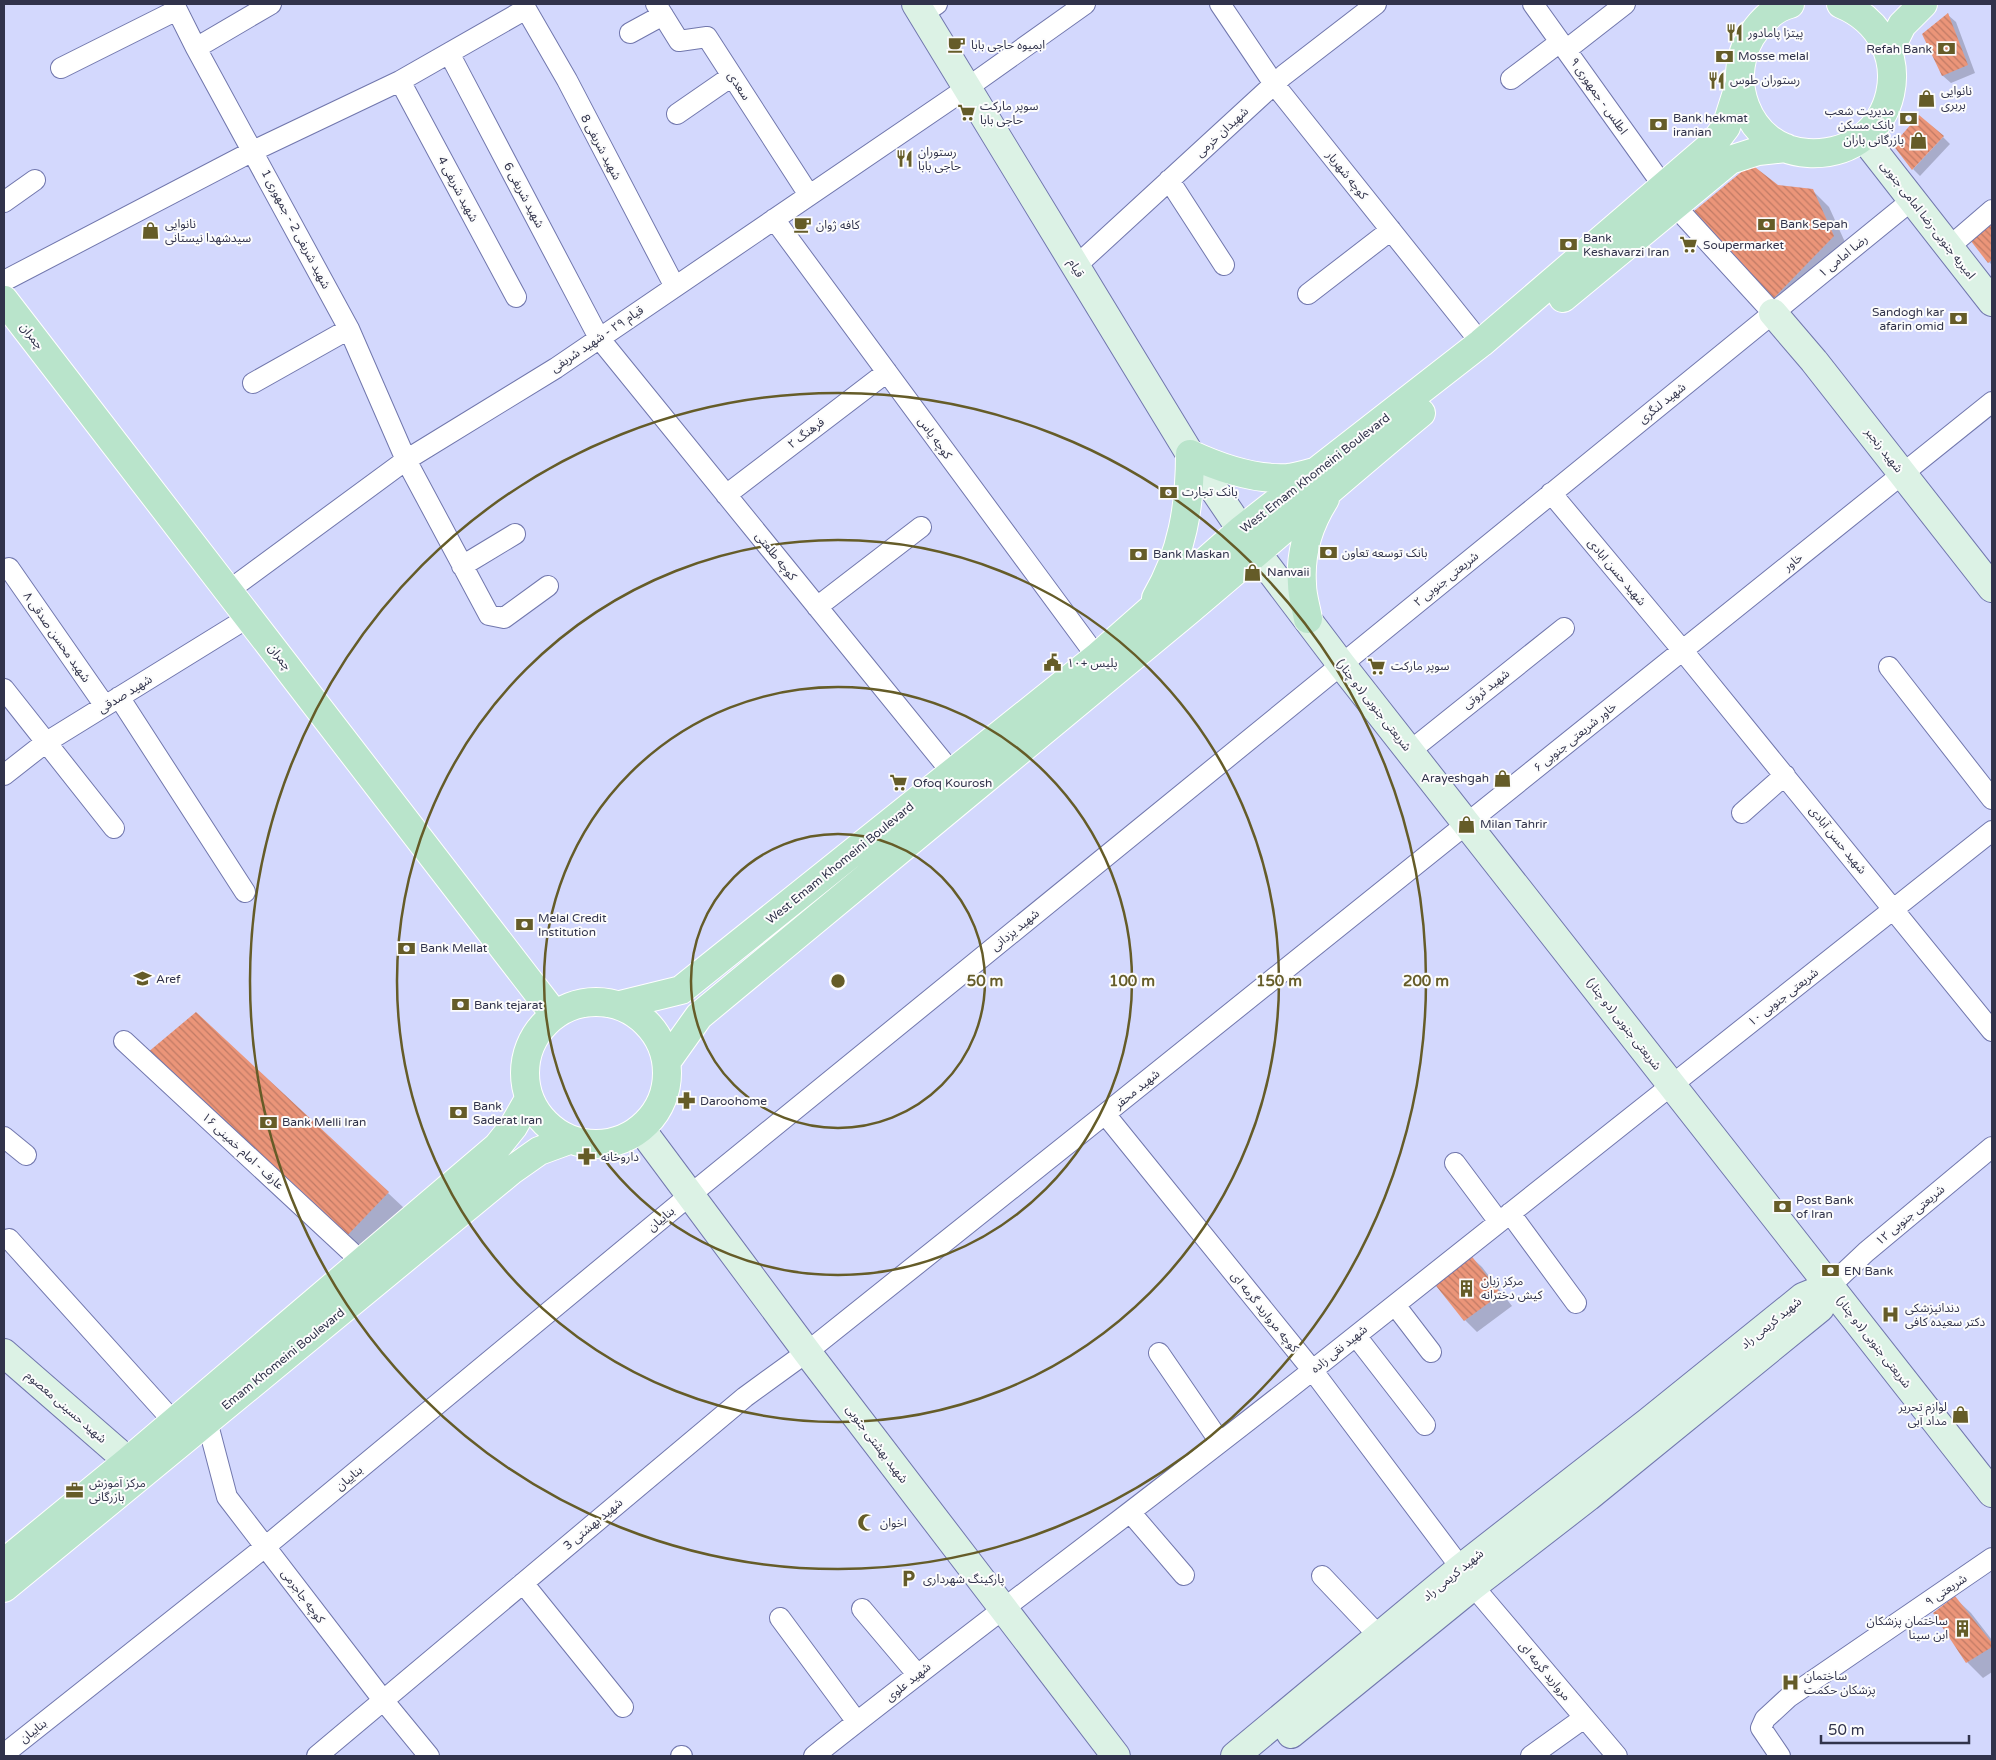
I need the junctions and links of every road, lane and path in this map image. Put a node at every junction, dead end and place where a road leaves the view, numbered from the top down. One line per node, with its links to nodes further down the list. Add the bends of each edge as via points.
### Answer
1 (271, 4): 15 (street)
2 (1085, 4): 24 (street, قیام ۲۹ - شهید شریفی)
3 (1220, 4): 22 (street, کوچه شهریار)
4 (1376, 4): 22 (street, شهیدان خرمی)
5 (1533, 4): 14 (street, اطلس - جمهوری ۹)
6 (1624, 4): 14 (street)
7 (1790, 4): 23 (main road, via 1764,18 1749,37 1740,61)
8 (1923, 4): 16 (main road, via 1902,25)
9 (1856, 6): 16 (main road, via 1876,28)
10 (176, 7): 15 (street, شهید شریفی 2 - جمهوری 1); 18 (street)
11 (925, 7): 24 (main road, قیام)
12 (660, 10): 13 (street); 19 (street, سعدی, via 679,41 707,37)
13 (630, 33)
14 (1563, 46): 20 (street); 32 (street, اطلس - جمهوری ۹)
15 (196, 48): 28 (street, شهید شریفی 2 - جمهوری 1)
16 (1889, 51): 26 (main road, via 1893,74 1890,98 1880,120)
17 (449, 53): 21 (street); 42 (street, شهید شریفی 8, via 526,8); 49 (street, شهید شریفی 6)
18 (61, 68)
19 (732, 76): 25 (street); 31 (street, سعدی)
20 (1511, 79)
21 (400, 81): 28 (street); 44 (street, شهید شریفی 4)
22 (1274, 84): 30 (street, شهیدان خرمی); 37 (street, کوچه شهریار)
23 (1739, 86): 27 (main road, via 1744,106 1754,124 1768,138); 32 (main road, West Emam Khomeini Boulevard, via 1726,127)
24 (967, 88): 31 (street, قیام ۲۹ - شهید شریفی); 40 (main road, قیام)
25 (676, 114)
26 (1864, 137): 27 (main road, via 1846,148 1826,153 1806,154); 33 (main road, امیریه جنوبی-رضا امامی جنوبی)
27 (1786, 148): 32 (main road, West Emam Khomeini Boulevard, via 1758,151 1730,160)
28 (253, 151): 41 (street); 48 (street, شهید شریفی 2 - جمهوری 1)
29 (35, 180): 34 (street)
30 (1169, 180): 39 (street); 40 (street, شهیدان خرمی)
31 (809, 195): 36 (street, قیام ۲۹ - شهید شریفی)
32 (1670, 196): 47 (street, اطلس - جمهوری ۹); 50 (main road, West Emam Khomeini Boulevard); 57 (main road, West Emam Khomeini Boulevard)
33 (1912, 200): 38 (main road, امیریه جنوبی-رضا امامی جنوبی); 47 (street, رضا امامی ۱)
34 (4, 202)
35 (1992, 210): 38 (street)
36 (774, 219): 42 (street, قیام ۲۹ - شهید شریفی); 51 (street, کوچه یاس)
37 (1391, 230): 43 (street); 50 (street, کوچه شهریار)
38 (1950, 247): 46 (main road, امیریه جنوبی-رضا امامی جنوبی)
39 (1224, 265)
40 (1075, 267): 54 (main road, قیام)
41 (4, 281)
42 (674, 287): 49 (street, قیام ۲۹ - شهید شریفی)
43 (1308, 294)
44 (516, 297)
45 (4, 300): 68 (main road, چمران)
46 (1992, 302)
47 (1773, 313): 56 (main road, شهید رنجبر); 58 (street, شهید لنگری)
48 (349, 329): 52 (street); 55 (street, شهید شریفی 2 - جمهوری 1)
49 (599, 338): 55 (street, قیام ۲۹ - شهید شریفی); 59 (street, کوچه طلعتی)
50 (1481, 343): 57 (main road, West Emam Khomeini Boulevard)
51 (887, 372): 59 (street, فرهنگ ۲); 75 (street, کوچه یاس)
52 (253, 383)
53 (1992, 402): 56 (street, خاور)
54 (1190, 454): 57 (main road, via 1221,468 1254,476); 61 (main road, قیام); 70 (main road, via 1186,522 1164,585)
55 (406, 460): 64 (street, شهید شریفی 2 - جمهوری 1); 68 (street, قیام ۲۹ - شهید شریفی)
56 (1903, 474): 67 (main road, شهید رنجبر); 74 (street, خاور)
57 (1326, 478): 61 (main road, West Emam Khomeini Boulevard); 63 (main road, West Emam Khomeini Boulevard); 72 (main road, via 1304,549 1302,584)
58 (1551, 494): 74 (street, شهید حسن ابادی); 76 (street, شریعتی جنوبی ۲)
59 (726, 495): 69 (street, کوچه طلعتی)
60 (920, 527): 69 (street)
61 (1241, 530): 63 (main road, قیام); 70 (main road, West Emam Khomeini Boulevard)
62 (515, 534): 64 (street)
63 (1257, 554): 72 (main road, شریعتی جنوبی (دو چنار)); 96 (main road, West Emam Khomeini Boulevard, via 699,1016)
64 (462, 566): 66 (street, شهید شریفی 2 - جمهوری 1, via 489,615 499,618 504,618)
65 (10, 568): 79 (street, شهید محسن صدقی ۸)
66 (548, 586)
67 (1992, 588)
68 (228, 591): 71 (main road, چمران)
69 (817, 607): 82 (street, کوچه طلعتی)
70 (1146, 614): 75 (main road, West Emam Khomeini Boulevard)
71 (249, 617): 79 (street, شهید صدقی); 93 (main road, چمران)
72 (1308, 619): 76 (main road, شریعتی جنوبی (دو چنار))
73 (1564, 628): 81 (street, شهید ثروتی)
74 (1683, 651): 84 (street, شهید حسن آبادی); 87 (street, خاور شریعتی جنوبی ۶)
75 (1097, 657): 82 (main road, West Emam Khomeini Boulevard)
76 (1341, 664): 81 (main road, شریعتی جنوبی (دو چنار)); 106 (street, شهید یزدانی)
77 (1889, 666): 85 (street)
78 (4, 689): 80 (street)
79 (112, 702): 80 (street, شهید صدقی); 90 (street, شهید محسن صدقی ۸)
80 (45, 743): 83 (street, شهید صدقی); 88 (street)
81 (1410, 751): 87 (main road, شریعتی جنوبی (دو چنار))
82 (952, 774): 92 (main road, West Emam Khomeini Boulevard, via 681,990)
83 (4, 775)
84 (1785, 775): 86 (street); 91 (street, شهید حسن آبادی)
85 (1992, 799)
86 (1742, 813)
87 (1467, 824): 97 (main road, شریعتی جنوبی (دو چنار)); 99 (street, شهید محقر)
88 (114, 828)
89 (1992, 831): 91 (street, شریعتی جنوبی ۱۰)
90 (245, 892)
91 (1894, 909): 94 (street, شهید حسن آبادی); 97 (street, شریعتی جنوبی ۱۰)
92 (620, 1005): 93 (main road, via 598,1001 575,1004); 96 (main road, via 651,1027)
93 (555, 1015): 98 (main road, via 538,1031 528,1052 525,1076)
94 (1992, 1031)
95 (124, 1041): 109 (street, عارف - امام خمینی ۱۶)
96 (667, 1061): 100 (main road, via 668,1080 663,1098)
97 (1671, 1084): 107 (street, شهید نقی زاده); 110 (main road, شریعتی جنوبی (دو چنار))
98 (529, 1099): 102 (main road, via 538,1116); 109 (main road, Emam Khomeini Boulevard, via 497,1148)
99 (1106, 1114): 114 (street, شهید محقر); 118 (street, کوچه مروارید گرمه ای)
100 (641, 1129): 102 (main road, via 625,1139 606,1144); 106 (main road, شهید بهشتی جنوبی)
101 (4, 1137): 104 (street)
102 (569, 1140): 119 (main road, Emam Khomeini Boulevard, via 539,1151 512,1170)
103 (1992, 1147): 110 (street, شریعتی جنوبی ۱۲)
104 (26, 1155)
105 (1454, 1163): 107 (street)
106 (690, 1195): 114 (main road, شهید بهشتی جنوبی); 126 (street, بناییان)
107 (1504, 1218): 111 (street); 112 (street, شهید نقی زاده)
108 (9, 1239): 120 (street)
109 (362, 1262): 120 (main road, Emam Khomeini Boulevard)
110 (1830, 1286): 124 (main road, شریعتی جنوبی (دو چنار)); 131 (main road, شهید کریمی راد, via 1820,1308 1588,1498)
111 (1576, 1303)
112 (1395, 1305): 113 (street, شهید نقی زاده); 115 (street)
113 (1356, 1336): 118 (street, شهید نقی زاده); 121 (street)
114 (807, 1352): 132 (street, شهید بهشتی 3, via 744,1397); 135 (main road, شهید بهشتی جنوبی)
115 (1431, 1352)
116 (4, 1353): 123 (main road, شهید حسینی معصوم)
117 (1159, 1354): 122 (street)
118 (1313, 1371): 122 (street, شهید نقی زاده); 131 (street, کوچه مروارید گرمه ای)
119 (207, 1421): 126 (street, کوچه جاجرمی, via 227,1497); 133 (main road, Emam Khomeini Boulevard)
120 (174, 1422): 123 (main road, Emam Khomeini Boulevard)
121 (1425, 1425)
122 (1220, 1442): 125 (street, شهید نقی زاده)
123 (128, 1461): 128 (main road, Emam Khomeini Boulevard)
124 (1992, 1493)
125 (1130, 1512): 129 (street); 135 (street, شهید نقی زاده)
126 (266, 1547): 139 (street, کوچه جاجرمی); 143 (street, بناییان)
127 (1992, 1558): 152 (street, شریعتی ۹, via 1774,1710 1761,1728)
128 (4, 1563)
129 (1184, 1575)
130 (1322, 1576): 137 (street)
131 (1467, 1577): 137 (main road, شهید کریمی راد); 141 (street, مروارید گرمه ای); 149 (main road, شهید کریمی راد)
132 (523, 1583): 139 (street, شهید بهشتی 3); 140 (street)
133 (4, 1588)
134 (862, 1609): 138 (street)
135 (1003, 1610): 138 (street, شهید علوی); 147 (main road, شهید بهشتی جنوبی)
136 (780, 1618): 142 (street)
137 (1379, 1636): 148 (main road, شهید کریمی راد)
138 (917, 1674): 142 (street, شهید علوی)
139 (382, 1700): 144 (street, شهید بهشتی 3); 145 (street, کوچه جاجرمی)
140 (623, 1707)
141 (1584, 1718): 150 (street); 151 (street, مروارید گرمه ای)
142 (857, 1722): 146 (street, شهید علوی)
143 (4, 1754)
144 (317, 1756)
145 (428, 1756)
146 (814, 1756)
147 (1116, 1756)
148 (1236, 1756)
149 (1264, 1756)
150 (1531, 1756)
151 (1617, 1756)
152 (1780, 1756)

